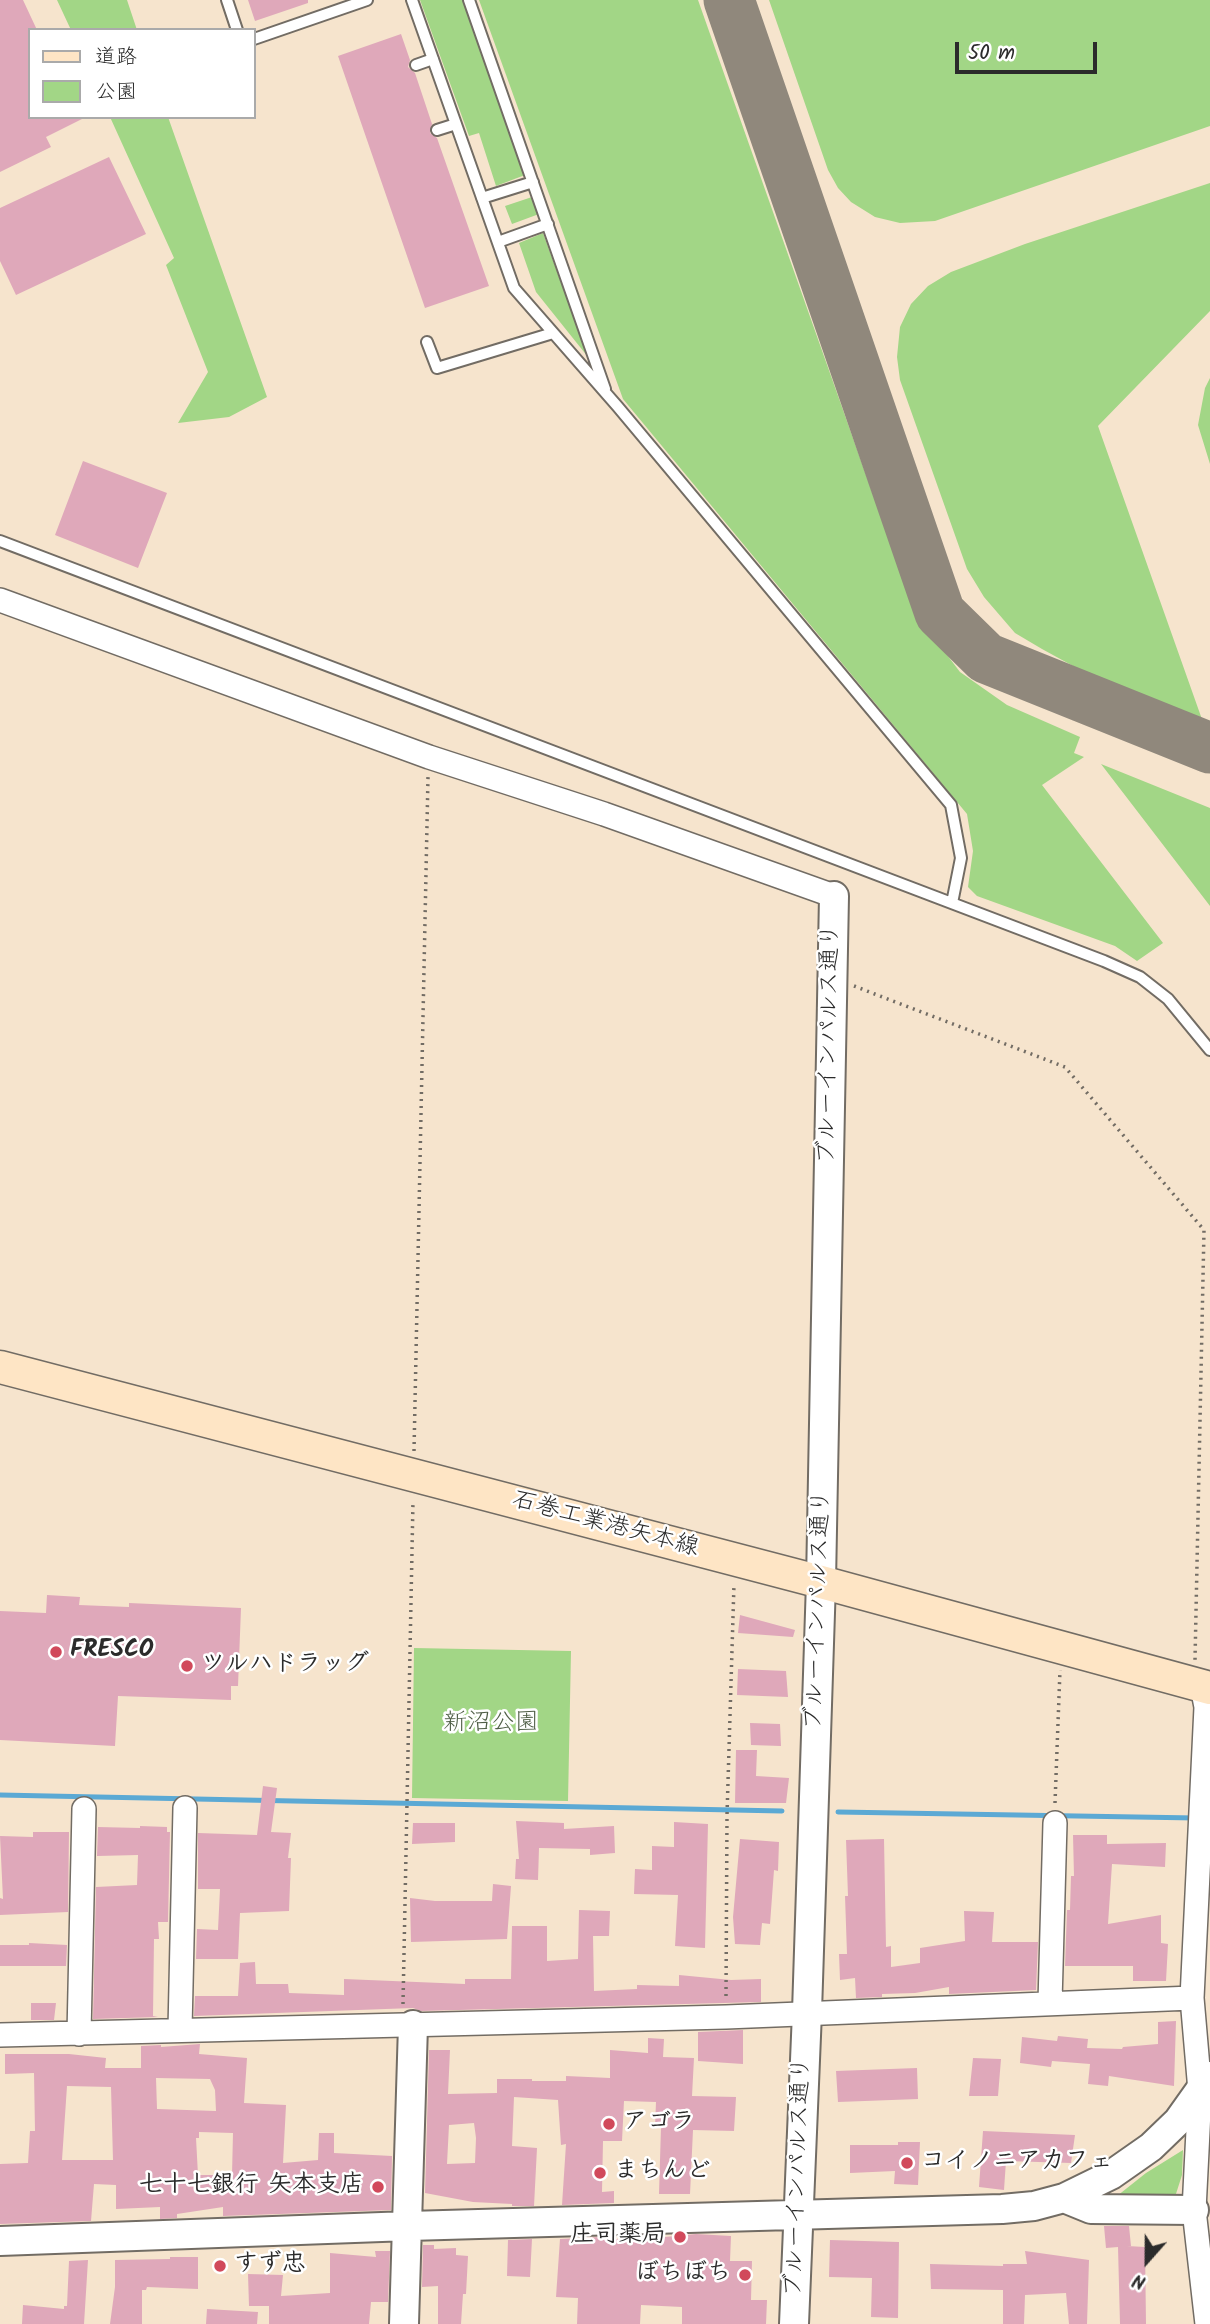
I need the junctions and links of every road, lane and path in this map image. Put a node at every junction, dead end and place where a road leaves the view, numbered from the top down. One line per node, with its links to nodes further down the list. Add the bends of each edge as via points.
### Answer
1 (227, 0): 5 (lane)
2 (367, 0): 6 (lane)
3 (412, 0): 7 (lane)
4 (469, 0): 11 (lane)
5 (236, 28)
6 (256, 38)
7 (433, 59): 8 (lane); 9 (lane)
8 (416, 65)
9 (456, 124): 10 (lane); 12 (lane)
10 (437, 130)
11 (533, 182): 12 (lane); 13 (lane)
12 (482, 198): 14 (lane)
13 (548, 223): 14 (lane); 17 (lane)
14 (498, 242): 15 (lane, via 514,288)
15 (553, 332): 16 (lane, via 437,369); 17 (lane)
16 (427, 342)
17 (607, 395): 22 (lane, via 951,805 961,858)
18 (0, 541): 22 (lane)
19 (0, 600): 20 (street)
20 (429, 757): 21 (street); 26 (path)
21 (834, 897): 23 (street, ブルーインパルス通り)
22 (952, 903): 24 (lane, via 1140,977 1168,999)
23 (832, 978): 28 (street, ブルーインパルス通り); 30 (path, via 1065,1067 1204,1230 1195,1652)
24 (1210, 1050)
25 (0, 1367): 26 (main road, 石巻工業港矢本線)
26 (414, 1476): 27 (main road, 石巻工業港矢本線); 38 (path, via 407,1794)
27 (734, 1560): 28 (main road, 石巻工業港矢本線); 37 (path)
28 (821, 1582): 29 (main road, 石巻工業港矢本線); 36 (street, ブルーインパルス通り)
29 (1061, 1647): 30 (main road, 石巻工業港矢本線); 33 (path)
30 (1206, 1687): 34 (street)
31 (185, 1808): 39 (street)
32 (83, 1809): 40 (street)
33 (1055, 1815): 35 (street)
34 (1192, 1998): 35 (street); 42 (street)
35 (1050, 2002): 36 (street)
36 (807, 2012): 37 (street); 45 (street, ブルーインパルス通り)
37 (726, 2017): 38 (street)
38 (408, 2025): 39 (street); 46 (street)
39 (180, 2029): 40 (street)
40 (79, 2034): 41 (street)
41 (0, 2035)
42 (1205, 2084): 43 (street, via 1178,2121 1151,2147 1111,2175); 44 (street)
43 (1064, 2198): 44 (street, via 1091,2209); 45 (street, via 1002,2209)
44 (1194, 2210): 50 (street)
45 (797, 2214): 46 (street); 49 (street, ブルーインパルス通り)
46 (409, 2226): 47 (street); 48 (street)
47 (0, 2241)
48 (404, 2324)
49 (794, 2324)
50 (1207, 2324)

